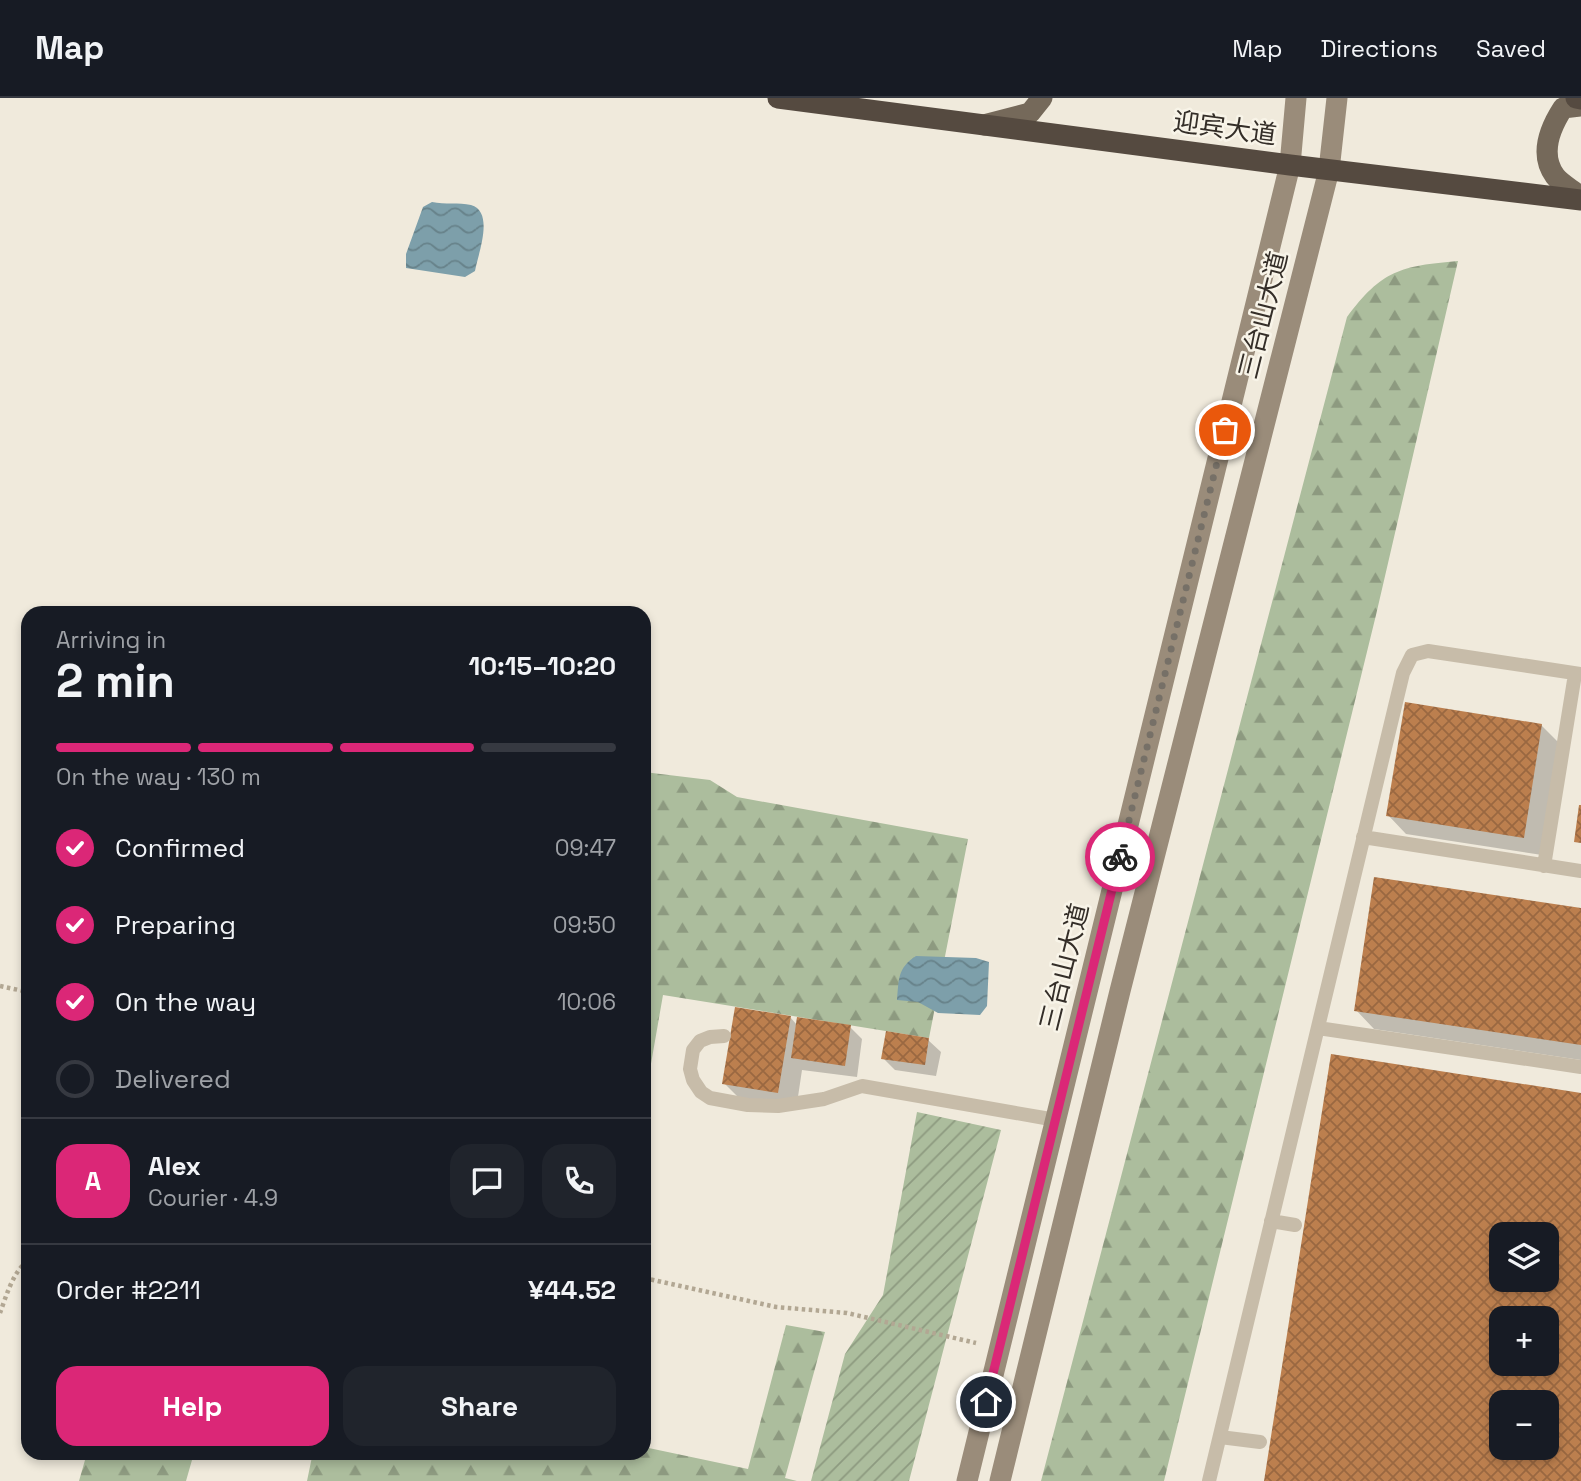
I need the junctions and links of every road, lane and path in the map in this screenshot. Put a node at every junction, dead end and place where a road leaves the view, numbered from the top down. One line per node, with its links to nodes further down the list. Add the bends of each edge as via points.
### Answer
1 (778, 98): 6 (highway, 迎宾大道)
2 (1042, 98): 6 (main road, via 1030,113)
3 (1296, 98): 7 (main road, 三台山大道)
4 (1337, 98): 8 (main road, 三台山大道)
5 (1581, 106): 9 (main road, via 1563,108 1551,127 1547,162 1556,178)
6 (984, 125): 7 (highway, 迎宾大道)
7 (1290, 165): 8 (highway, 迎宾大道); 19 (main road, 三台山大道)
8 (1329, 170): 9 (highway, 迎宾大道); 29 (main road, 三台山大道)
9 (1581, 199)
10 (1578, 674): 11 (lane, via 1428,651 1412,656 1403,673); 12 (lane)
11 (1363, 837): 12 (lane); 16 (lane)
12 (1544, 866): 13 (lane)
13 (1581, 871)
14 (0, 986): 15 (path)
15 (21, 990)
16 (1318, 1028): 18 (lane); 20 (lane)
17 (724, 1036): 19 (lane, via 700,1041 691,1060 693,1080 710,1098 778,1105 824,1099 862,1086)
18 (1581, 1067)
19 (1056, 1120): 25 (main road, 三台山大道)
20 (1271, 1222): 21 (lane); 26 (lane)
21 (1295, 1225)
22 (21, 1267): 24 (path)
23 (651, 1280): 25 (path, via 776,1307 847,1313)
24 (0, 1313)
25 (999, 1349): 28 (main road, 三台山大道)
26 (1220, 1437): 27 (lane); 30 (lane)
27 (1260, 1442)
28 (967, 1481)
29 (1000, 1481)
30 (1209, 1481)

